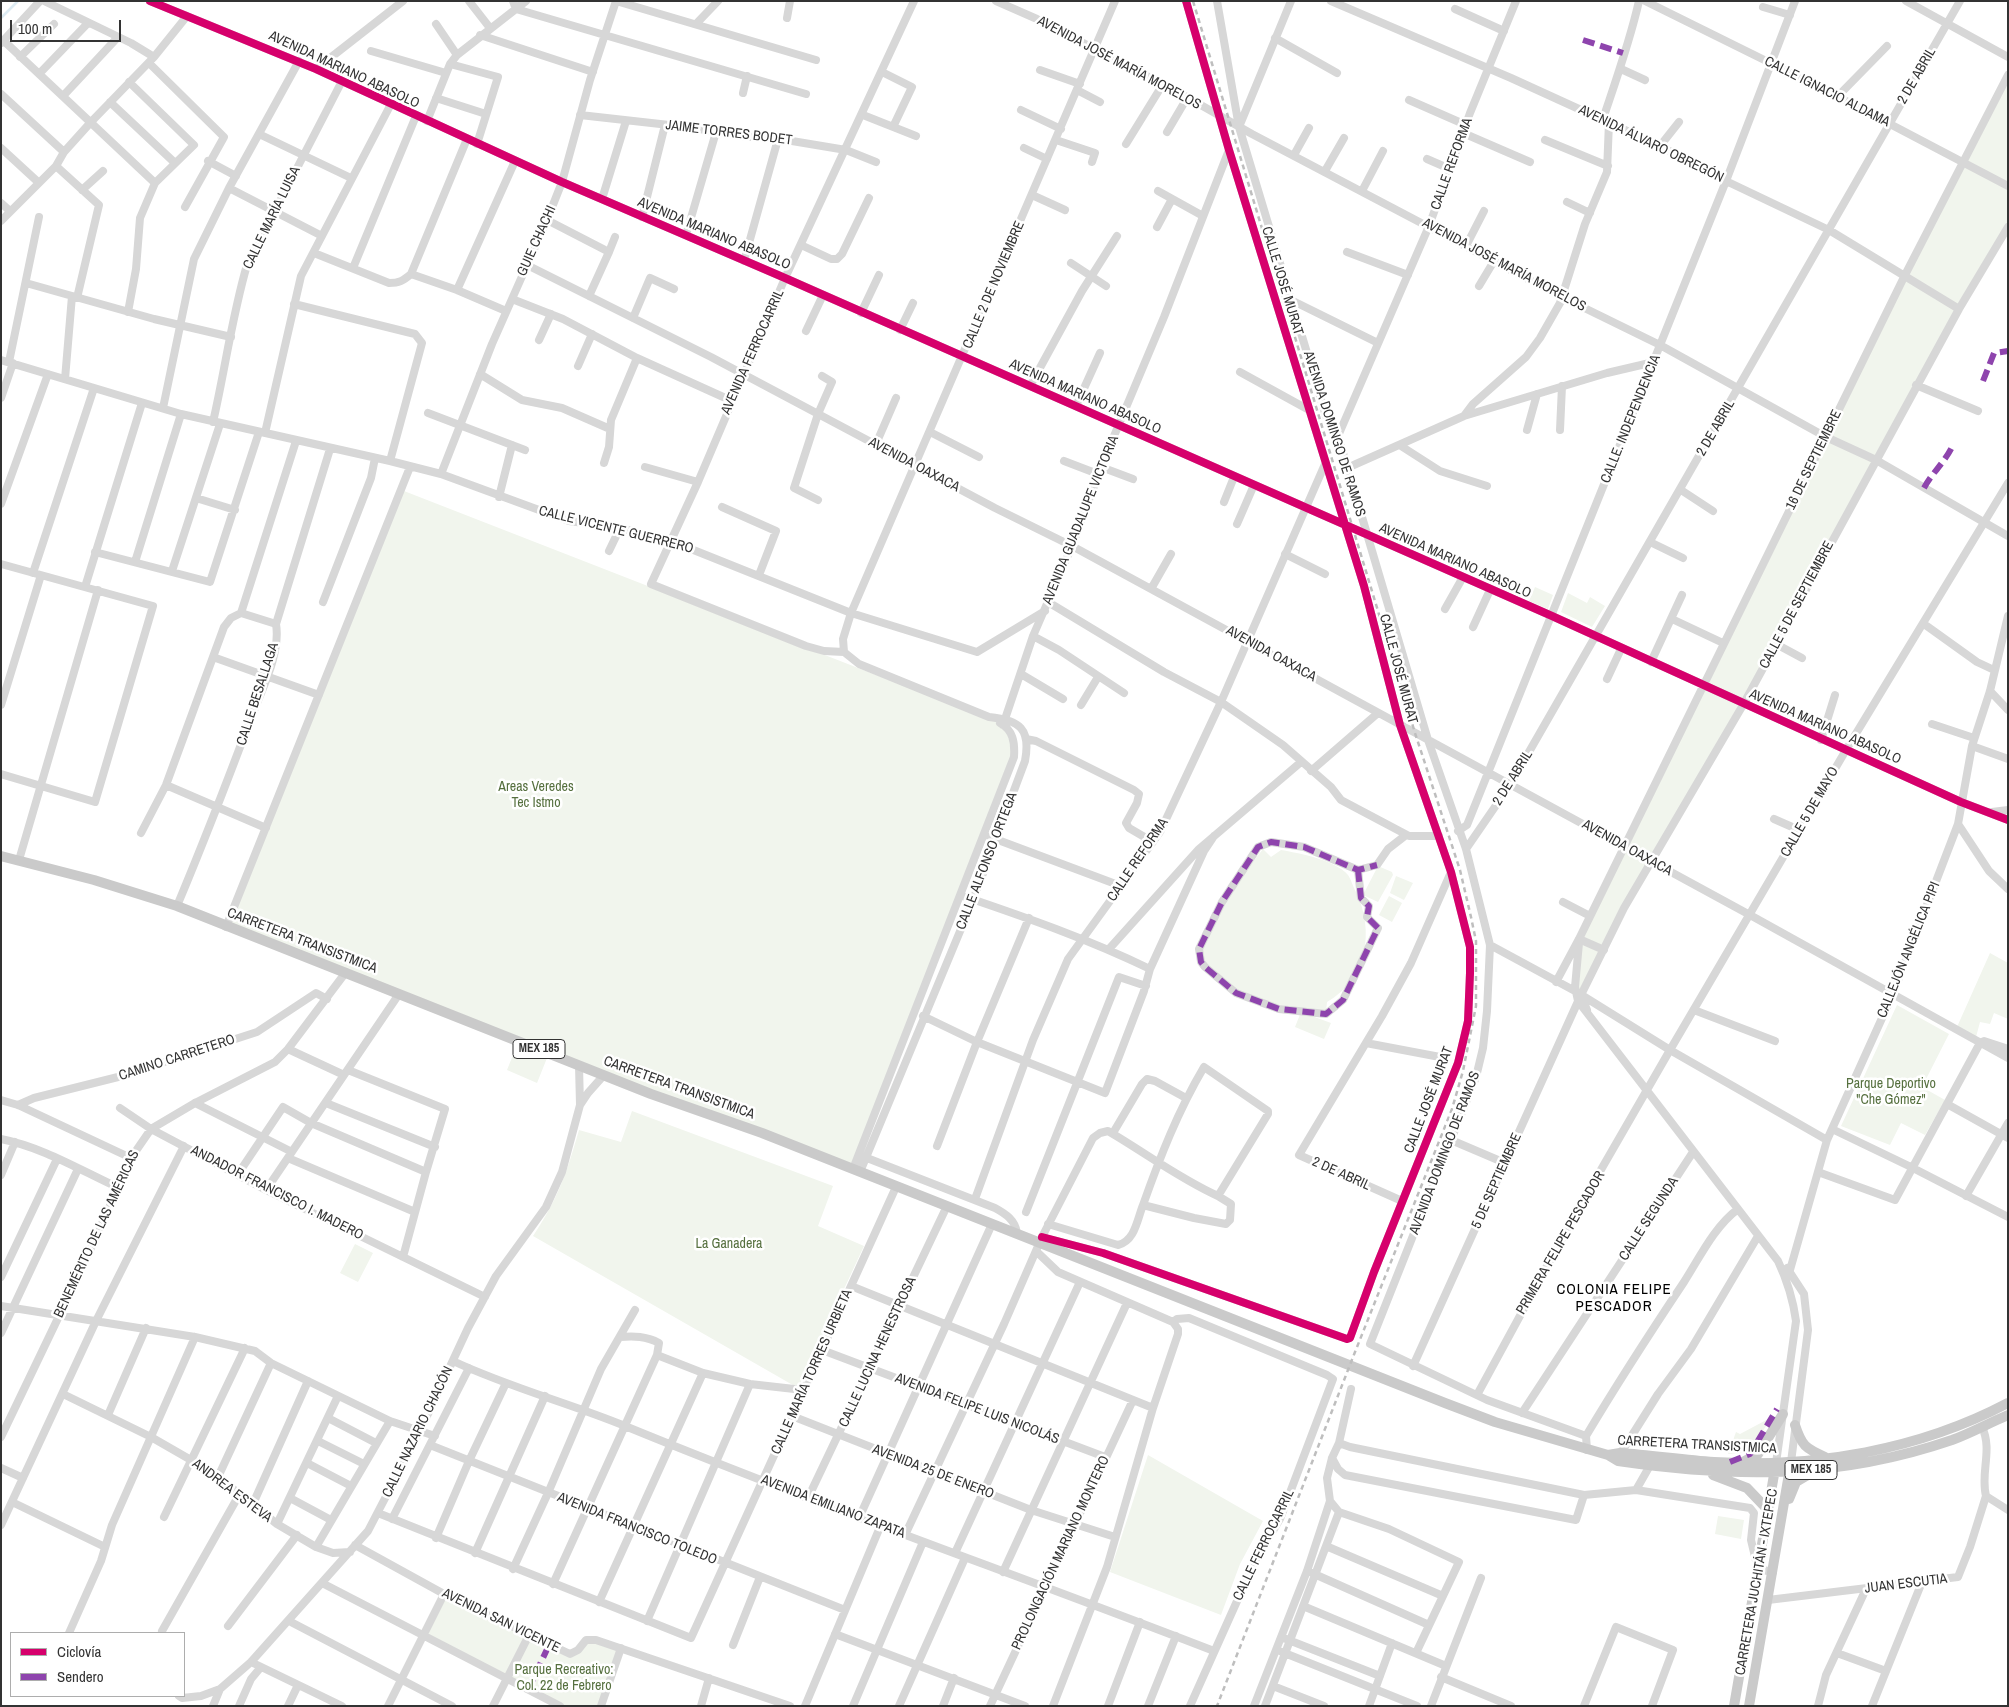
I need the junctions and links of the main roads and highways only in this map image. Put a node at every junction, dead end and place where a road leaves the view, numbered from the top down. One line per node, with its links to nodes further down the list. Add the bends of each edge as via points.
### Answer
1 (1, 856): 6 (main road, CARRETERA TRANSISTMICA / MEX 185, via 177,906 604,1075 762,1132 1358,1370 1495,1422)
2 (2008, 1402): 7 (main road, CARRETERA TRANSISTMICA / MEX 185, via 1946,1432)
3 (1783, 1414): 8 (main road, via 1758,1454)
4 (2008, 1415): 11 (main road, CARRETERA TRANSISTMICA / MEX 185, via 1953,1439 1898,1456)
5 (1795, 1425): 7 (main road, via 1800,1442 1806,1449)
6 (1619, 1457): 8 (main road, CARRETERA TRANSISTMICA / MEX 185, via 1653,1455); 12 (main road, CARRETERA TRANSISTMICA / MEX 185, via 1650,1466)
7 (1826, 1458): 9 (main road, CARRETERA TRANSISTMICA / MEX 185)
8 (1742, 1462): 10 (main road, CARRETERA TRANSISTMICA / MEX 185)
9 (1790, 1462): 10 (main road, CARRETERA TRANSISTMICA / MEX 185); 13 (main road, CARRETERA JUCHITÁN - IXTEPEC / MEX 185)
10 (1776, 1463): 14 (main road, CARRETERA JUCHITÁN - IXTEPEC / MEX 185)
11 (1819, 1469): 13 (main road, CARRETERA TRANSISTMICA / MEX 185); 16 (main road, via 1796,1482)
12 (1705, 1473): 14 (main road, CARRETERA TRANSISTMICA / MEX 185); 15 (main road, via 1747,1488)
13 (1789, 1473): 14 (main road, CARRETERA TRANSISTMICA / MEX 185); 16 (main road, CARRETERA JUCHITÁN - IXTEPEC / MEX 185)
14 (1774, 1474): 15 (main road, CARRETERA JUCHITÁN - IXTEPEC / MEX 185)
15 (1768, 1510): 17 (main road, CARRETERA JUCHITÁN - IXTEPEC / MEX 185)
16 (1784, 1511): 18 (main road, CARRETERA JUCHITÁN - IXTEPEC / MEX 185)
17 (1734, 1706)
18 (1749, 1706)

